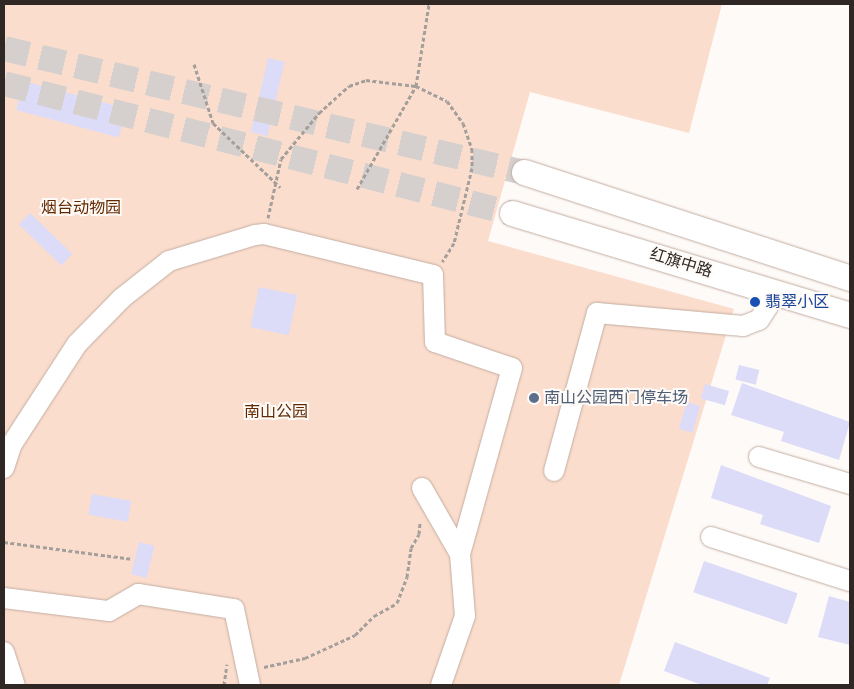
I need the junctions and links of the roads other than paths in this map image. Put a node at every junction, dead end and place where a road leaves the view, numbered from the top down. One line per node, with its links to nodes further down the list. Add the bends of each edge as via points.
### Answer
1 (524, 172): 3 (main road)
2 (512, 213): 4 (main road, 红旗中路)
3 (850, 278)
4 (771, 290): 5 (main road, 红旗中路); 8 (street, via 768,306 759,320 743,326 597,313)
5 (850, 316)
6 (760, 457): 9 (street)
7 (4, 468): 12 (street, via 12,444 76,344 122,298 169,261 254,234 264,234 433,275 435,342 512,368)
8 (554, 471)
9 (850, 484)
10 (422, 488): 12 (street)
11 (710, 537): 13 (street)
12 (460, 554): 18 (street, via 465,616)
13 (850, 582)
14 (4, 598): 16 (street, via 109,611 138,594 234,609)
15 (4, 652): 17 (street)
16 (248, 677)
17 (15, 685)
18 (441, 685)

